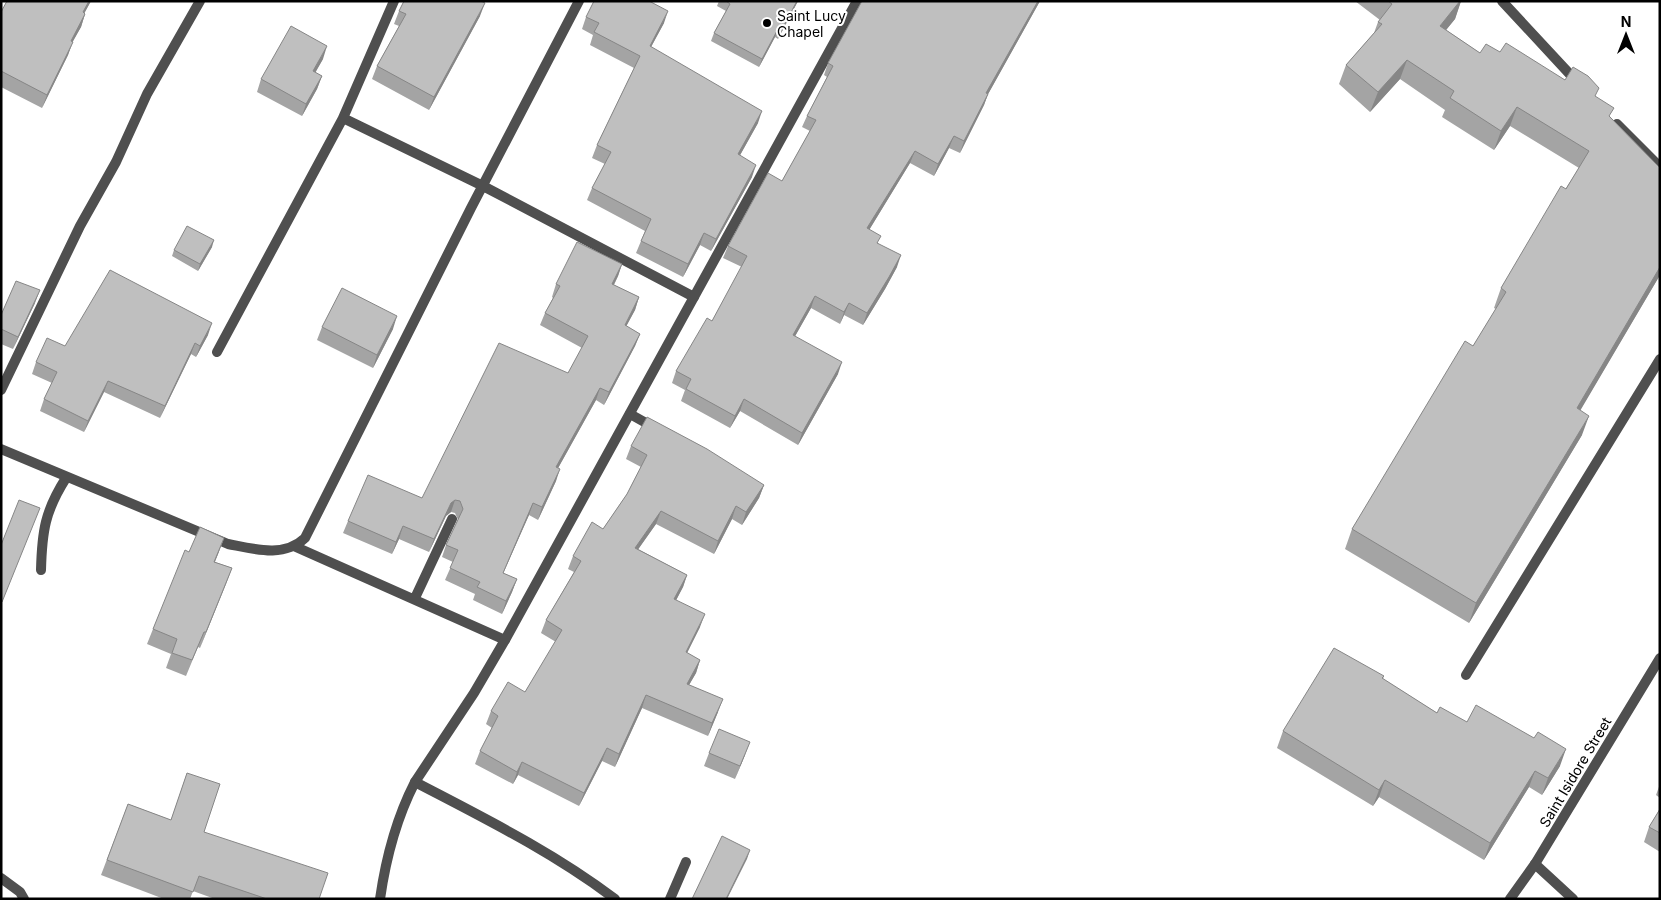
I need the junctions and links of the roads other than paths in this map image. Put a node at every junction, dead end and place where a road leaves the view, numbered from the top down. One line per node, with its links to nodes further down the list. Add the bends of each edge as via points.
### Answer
1 (200, 1): 14 (street, via 147,94)
2 (394, 1): 7 (street)
3 (579, 1): 10 (street)
4 (857, 1): 11 (street)
5 (1502, 1): 6 (street)
6 (1584, 89)
7 (343, 118): 10 (street); 12 (street)
8 (1611, 118): 9 (street)
9 (1660, 167)
10 (483, 186): 11 (street); 20 (street, via 305,538)
11 (694, 297): 15 (street)
12 (217, 352)
13 (1660, 359): 25 (street)
14 (1, 390)
15 (630, 414): 16 (street); 23 (street)
16 (662, 432)
17 (1, 449): 18 (street)
18 (66, 478): 20 (street, via 228,544 261,550); 21 (street, via 51,502 42,539)
19 (452, 519): 22 (street)
20 (296, 547): 22 (street)
21 (41, 570)
22 (414, 598): 23 (street)
23 (505, 640): 26 (street)
24 (1660, 658): 28 (street, Saint Isidore Street)
25 (1466, 676)
26 (416, 782): 31 (street, via 386,858); 32 (street, via 583,874)
27 (686, 862): 33 (street)
28 (1535, 864): 34 (street, Saint Isidore Street); 35 (street)
29 (1, 878): 30 (street)
30 (24, 899)
31 (380, 899)
32 (615, 899)
33 (670, 899)
34 (1510, 899)
35 (1573, 899)

